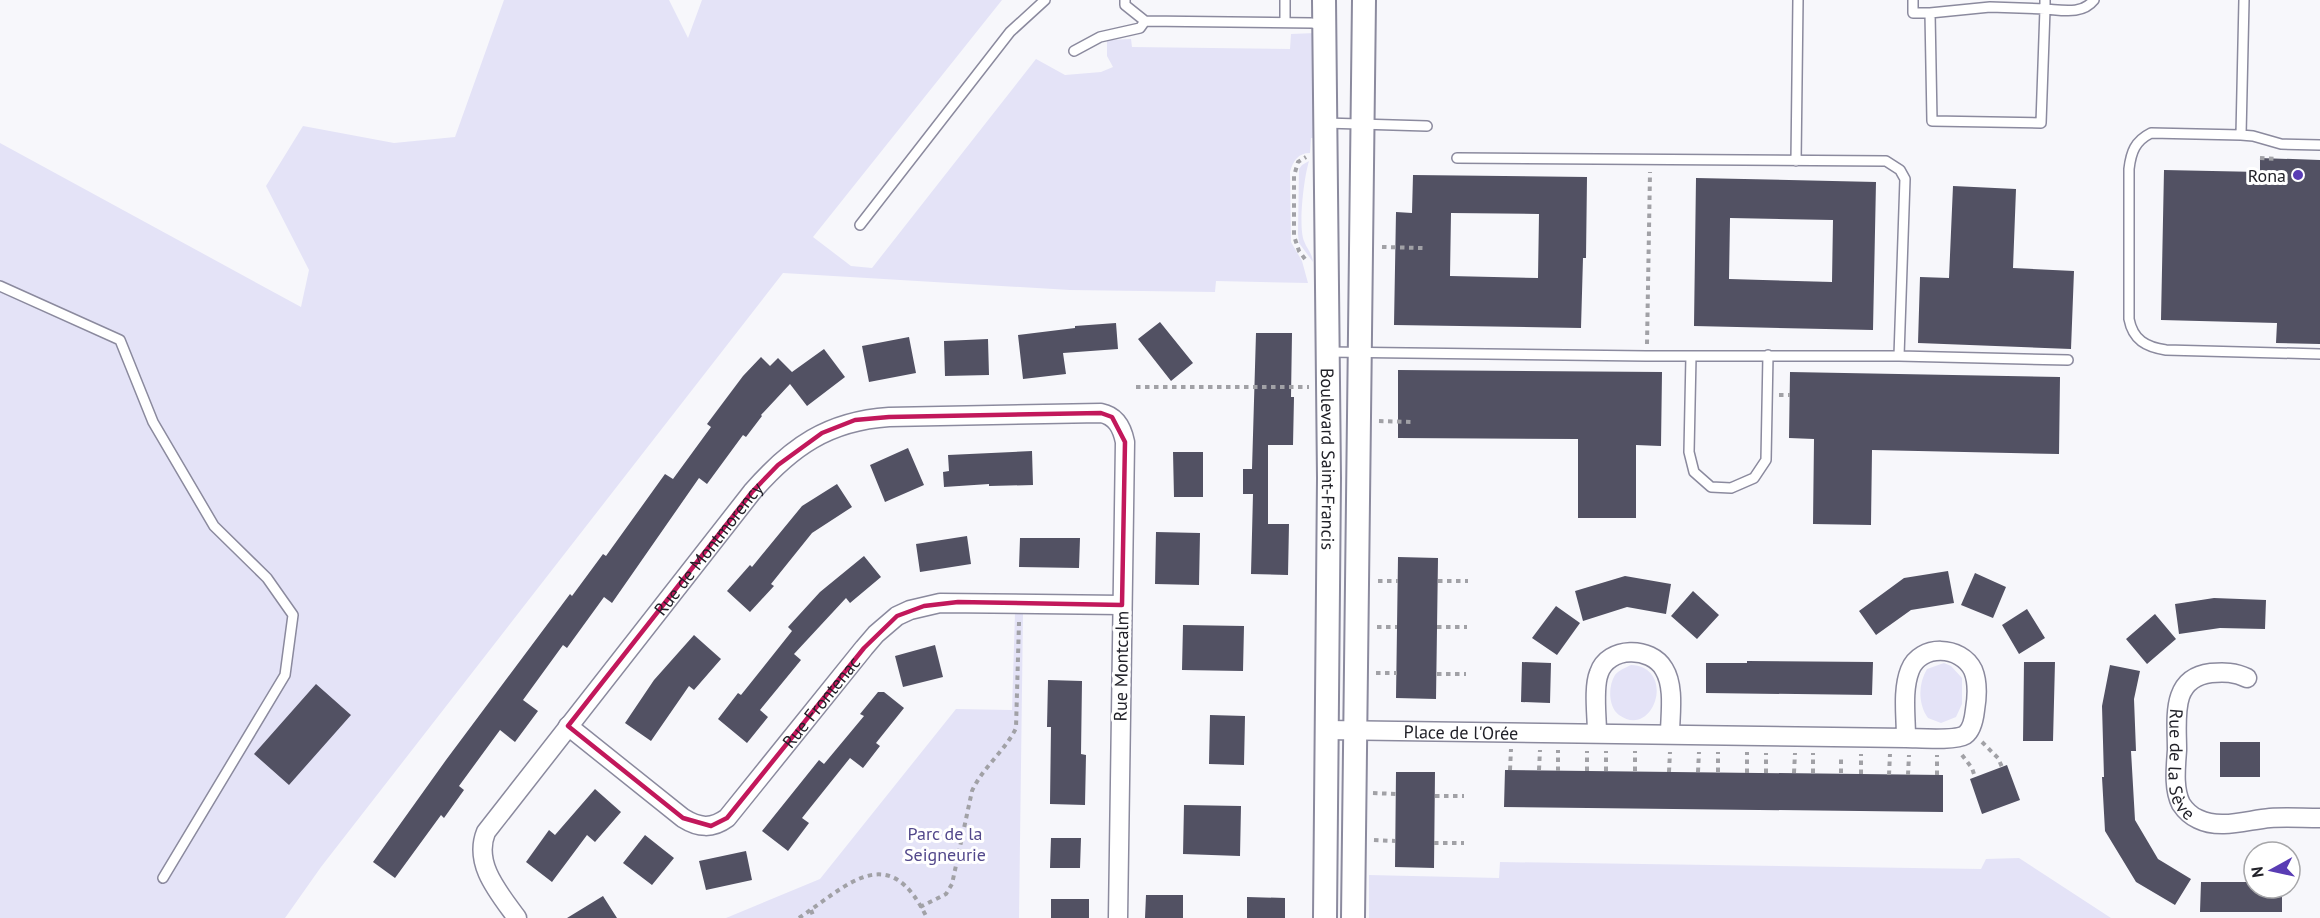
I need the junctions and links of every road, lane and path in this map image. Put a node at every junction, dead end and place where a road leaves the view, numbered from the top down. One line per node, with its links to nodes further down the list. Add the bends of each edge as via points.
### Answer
1 (1045, 0): 25 (lane, via 1010,32)
2 (1125, 0): 12 (lane, via 1125,5)
3 (1285, 0): 13 (lane)
4 (1324, 0): 14 (street, Boulevard Saint-Francis)
5 (1364, 0): 17 (street, Boulevard Saint-Francis)
6 (1798, 0): 24 (lane)
7 (1913, 0): 11 (lane, via 1913,13)
8 (2094, 0): 10 (lane, via 2080,10)
9 (2244, 0): 19 (lane)
10 (2045, 4): 11 (lane); 11 (lane, via 2042,123 1932,121)
11 (1930, 13)
12 (1145, 21): 13 (lane); 15 (lane, via 1140,28 1100,37)
13 (1285, 22): 14 (lane)
14 (1324, 26): 16 (street, Boulevard Saint-Francis)
15 (1074, 51)
16 (1325, 123): 17 (lane); 30 (street, Boulevard Saint-Francis)
17 (1361, 124): 18 (lane); 31 (street, Boulevard Saint-Francis)
18 (1427, 126)
19 (2241, 135): 20 (lane, via 2281,144); 32 (lane, via 2151,133 2143,136 2133,149 2129,169 2131,330 2144,344 2166,350)
20 (2320, 145)
21 (1313, 157): 28 (path, via 1298,162 1294,176 1294,236)
22 (1457, 158): 23 (lane)
23 (1650, 159): 24 (lane); 33 (path)
24 (1796, 161): 36 (lane, via 1886,161 1900,170 1905,179)
25 (860, 225)
26 (1375, 247): 27 (path)
27 (1423, 249)
28 (1306, 261)
29 (0, 286): 111 (lane, via 120,340 153,422 213,526 267,578 293,615 285,675)
30 (1328, 352): 31 (lane); 60 (street, Boulevard Saint-Francis)
31 (1359, 352): 33 (lane); 61 (street, Boulevard Saint-Francis)
32 (2320, 354)
33 (1646, 356): 34 (lane)
34 (1690, 356): 35 (lane); 35 (lane, via 1689,452 1694,472 1712,487 1731,488 1754,478 1767,460)
35 (1768, 356): 36 (lane)
36 (1899, 356): 37 (lane)
37 (2068, 360)
38 (1136, 387): 39 (path)
39 (1313, 387)
40 (1112, 417): 48 (street, Rue Montcalm, via 1125,442); 58 (street, Rue de Montmorency, via 1101,413 889,417 855,420 822,433 765,478)
41 (1372, 421): 42 (path)
42 (1412, 422)
43 (1369, 581): 44 (path)
44 (1398, 581)
45 (1438, 581): 46 (path)
46 (1468, 581)
47 (1019, 603): 48 (street, Rue Frontenac); 58 (street, Rue Frontenac, via 939,603 897,616 864,648 727,818 711,826 693,824 683,818); 112 (path, via 1016,728 978,777 972,791 952,884 946,894)
48 (1122, 605): 118 (street, Rue Montcalm)
49 (1369, 627): 50 (path)
50 (1397, 627)
51 (1437, 627): 52 (path)
52 (1467, 627)
53 (1369, 673): 54 (path)
54 (1396, 673)
55 (1437, 674): 56 (path)
56 (1466, 674)
57 (2247, 678): 106 (street, Rue de la Sève, via 2232,673 2208,674 2191,680 2183,688 2177,708 2181,804 2199,820 2226,824 2270,818)
58 (568, 726): 114 (street, Rue de Montmorency, via 483,839 487,871)
59 (1970, 729): 64 (street, Place de l'Orée, via 1957,737); 64 (street, via 1976,704 1974,671 1963,658 1935,651 1921,656 1910,670 1906,690); 82 (path)
60 (1326, 730): 61 (street, Place de l'Orée); 119 (street, Boulevard Saint-Francis)
61 (1354, 730): 62 (street, Place de l'Orée); 120 (street, Boulevard Saint-Francis)
62 (1597, 734): 63 (street, Place de l'Orée); 63 (street, via 1599,672 1612,657 1631,652 1647,654 1665,670)
63 (1670, 742): 64 (street, Place de l'Orée); 89 (path)
64 (1907, 745): 99 (path)
65 (1511, 748): 83 (path)
66 (1540, 749): 84 (path)
67 (1558, 749): 85 (path)
68 (1587, 749): 86 (path)
69 (1606, 750): 87 (path)
70 (1635, 750): 88 (path)
71 (1699, 750): 90 (path)
72 (1718, 751): 91 (path)
73 (1747, 751): 92 (path)
74 (1766, 751): 93 (path)
75 (1795, 752): 94 (path)
76 (1813, 752): 95 (path)
77 (1842, 752): 96 (path)
78 (1861, 752): 97 (path)
79 (1890, 752): 98 (path)
80 (1937, 753): 100 (path)
81 (1961, 753): 101 (path)
82 (2002, 767)
83 (1510, 770)
84 (1539, 770)
85 (1558, 771)
86 (1587, 771)
87 (1606, 771)
88 (1635, 771)
89 (1669, 772)
90 (1698, 772)
91 (1718, 772)
92 (1747, 772)
93 (1766, 773)
94 (1794, 773)
95 (1812, 773)
96 (1841, 773)
97 (1861, 774)
98 (1889, 775)
99 (1908, 775)
100 (1937, 775)
101 (1975, 777)
102 (1367, 793): 103 (path)
103 (1396, 794)
104 (1435, 796): 105 (path)
105 (1464, 796)
106 (2320, 818)
107 (1367, 840): 108 (path)
108 (1395, 841)
109 (1434, 843): 110 (path)
110 (1464, 843)
111 (163, 878)
112 (920, 907): 113 (path, via 900,882 879,873 854,881); 117 (path)
113 (811, 910): 115 (path); 116 (path)
114 (517, 918)
115 (799, 918)
116 (814, 918)
117 (927, 918)
118 (1118, 918)
119 (1325, 918)
120 (1353, 918)

